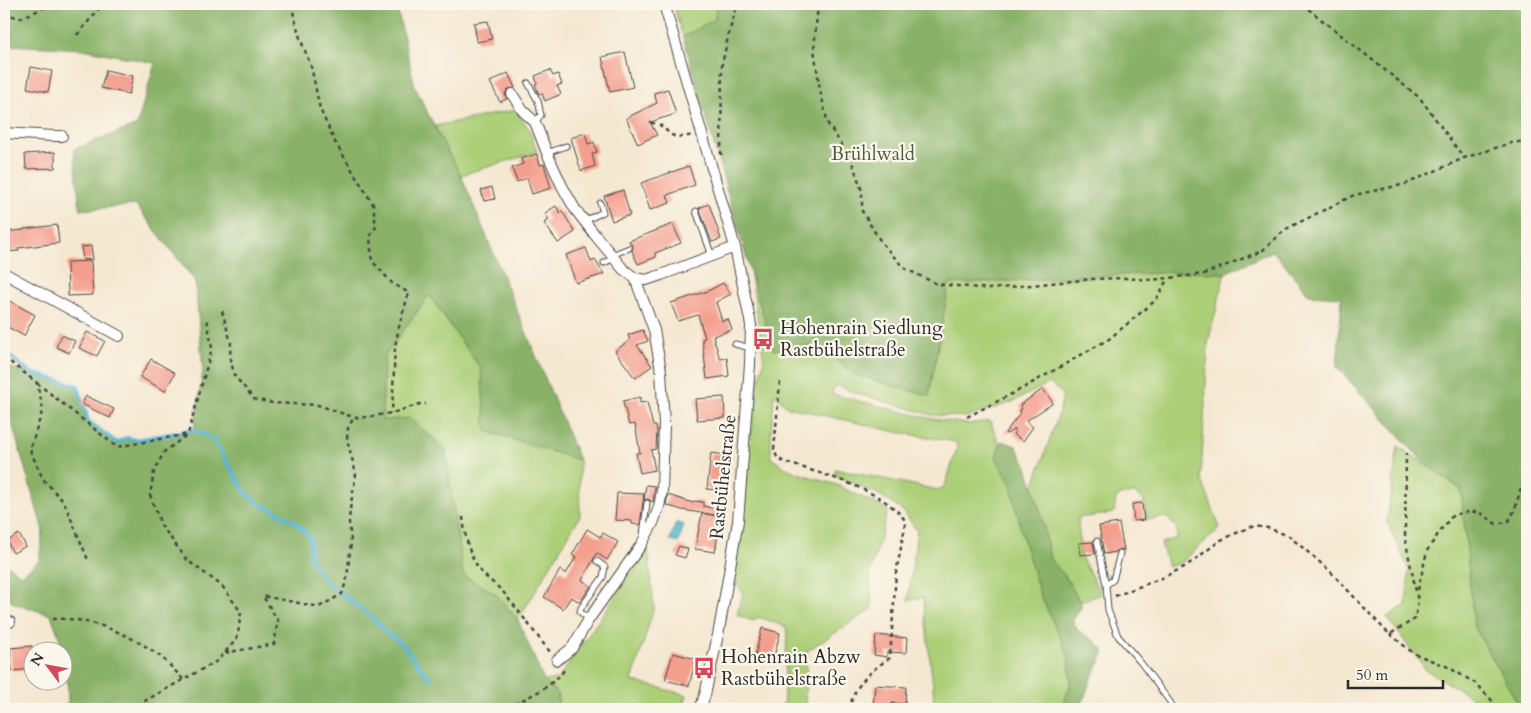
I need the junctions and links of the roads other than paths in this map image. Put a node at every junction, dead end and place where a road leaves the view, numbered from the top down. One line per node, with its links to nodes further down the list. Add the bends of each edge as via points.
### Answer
1 (664, 4): 12 (street, Rastbühelstraße)
2 (528, 83): 4 (lane, via 541,115)
3 (512, 94): 4 (street)
4 (535, 122): 8 (street)
5 (4, 133): 6 (street)
6 (62, 136)
7 (566, 146): 8 (lane)
8 (547, 154): 11 (street, via 562,186)
9 (600, 203): 11 (lane, via 604,212)
10 (696, 211): 14 (lane)
11 (585, 221): 15 (street)
12 (735, 247): 14 (street); 20 (street, Rastbühelstraße, via 751,325)
13 (629, 248): 15 (lane)
14 (712, 256): 17 (street, via 646,280)
15 (610, 259): 17 (street)
16 (4, 273): 18 (street)
17 (635, 278): 23 (street, via 654,330 661,371 664,424 659,507)
18 (119, 336)
19 (735, 344): 20 (lane)
20 (751, 348): 29 (street, Rastbühelstraße, via 738,521 719,630)
21 (647, 503): 23 (lane)
22 (1097, 541): 26 (lane)
23 (641, 546): 27 (street)
24 (1120, 553): 26 (lane, via 1113,580)
25 (597, 561): 27 (lane, via 605,567 604,576 580,612)
26 (1106, 585): 30 (lane, via 1108,610 1118,636 1170,702)
27 (589, 619): 28 (street, via 572,648)
28 (556, 660)
29 (700, 709)
30 (1172, 709)

